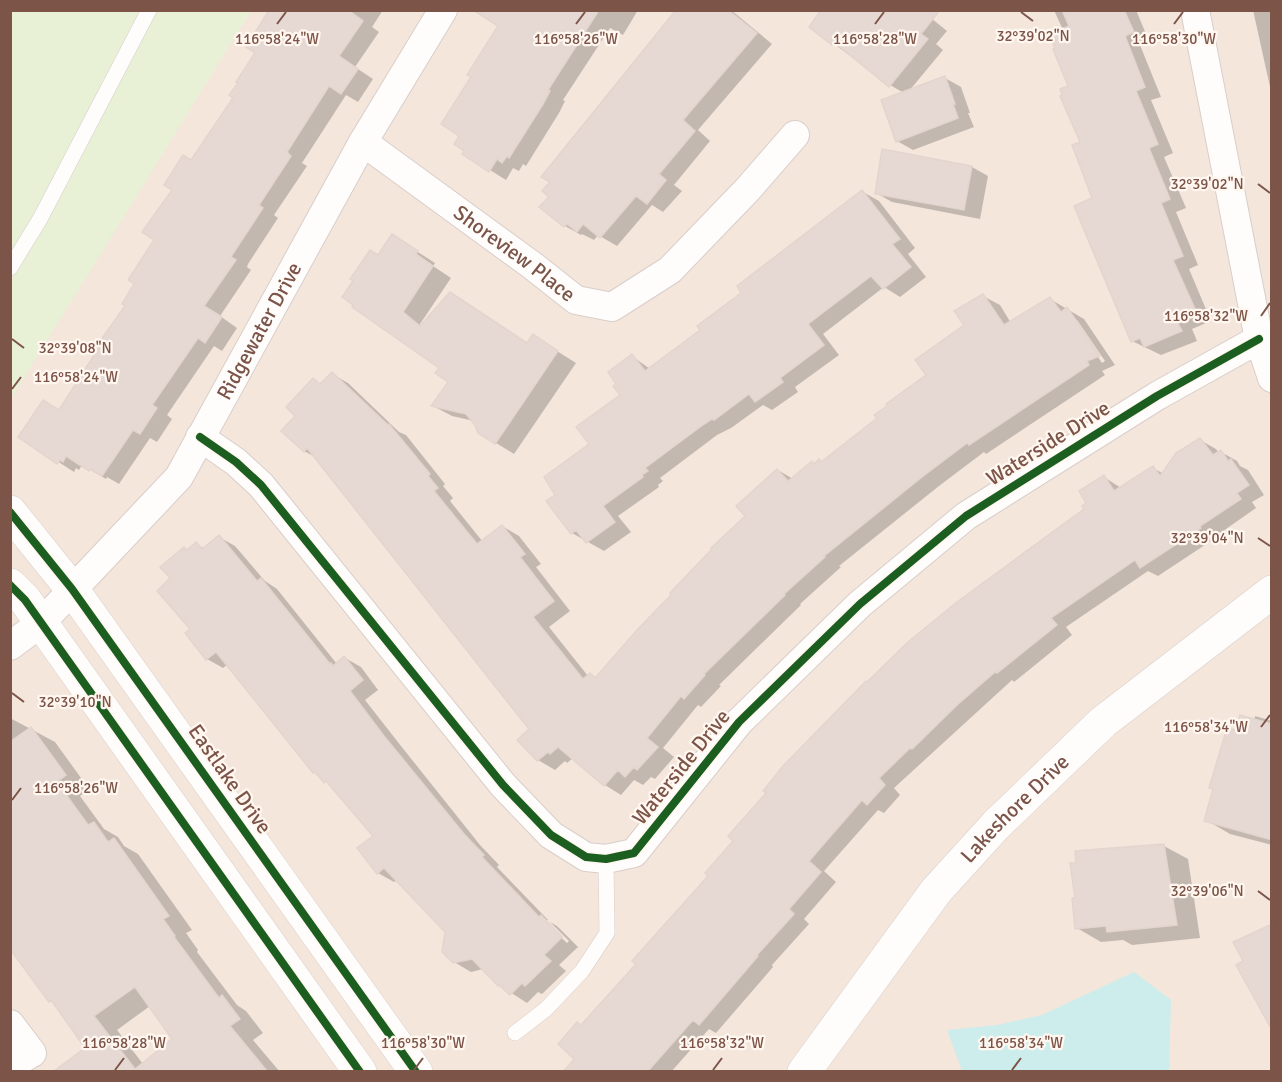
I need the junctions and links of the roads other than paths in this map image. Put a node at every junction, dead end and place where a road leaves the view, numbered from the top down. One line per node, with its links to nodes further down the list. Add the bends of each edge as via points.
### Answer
1 (149, 10): 6 (lane, via 40,219)
2 (443, 10): 5 (street, Ridgewater Drive)
3 (1195, 10): 7 (street)
4 (795, 135): 5 (street, Shoreview Place, via 670,270 612,307 576,300)
5 (363, 142): 9 (street, Ridgewater Drive)
6 (10, 268)
7 (1259, 339): 8 (street); 16 (street, Waterside Drive, via 1157,396 966,516 860,604 739,722 634,853)
8 (1272, 378)
9 (200, 437): 12 (street, Ridgewater Drive, via 179,477); 16 (street, Waterside Drive, via 261,485 504,785 551,836 585,857)
10 (10, 512): 12 (street, Eastlake Drive)
11 (10, 585): 14 (street)
12 (72, 589): 14 (street, Ridgewater Drive); 21 (street, Eastlake Drive)
13 (1272, 592): 22 (street, Lakeshore Drive, via 1103,722 996,825 936,891)
14 (40, 623): 15 (street, Ridgewater Drive); 20 (street)
15 (10, 646)
16 (606, 859): 18 (lane, via 607,933 582,971 546,1009)
17 (10, 1024): 19 (street, via 32,1053)
18 (515, 1033)
19 (10, 1066)
20 (360, 1071)
21 (416, 1071)
22 (804, 1071)

